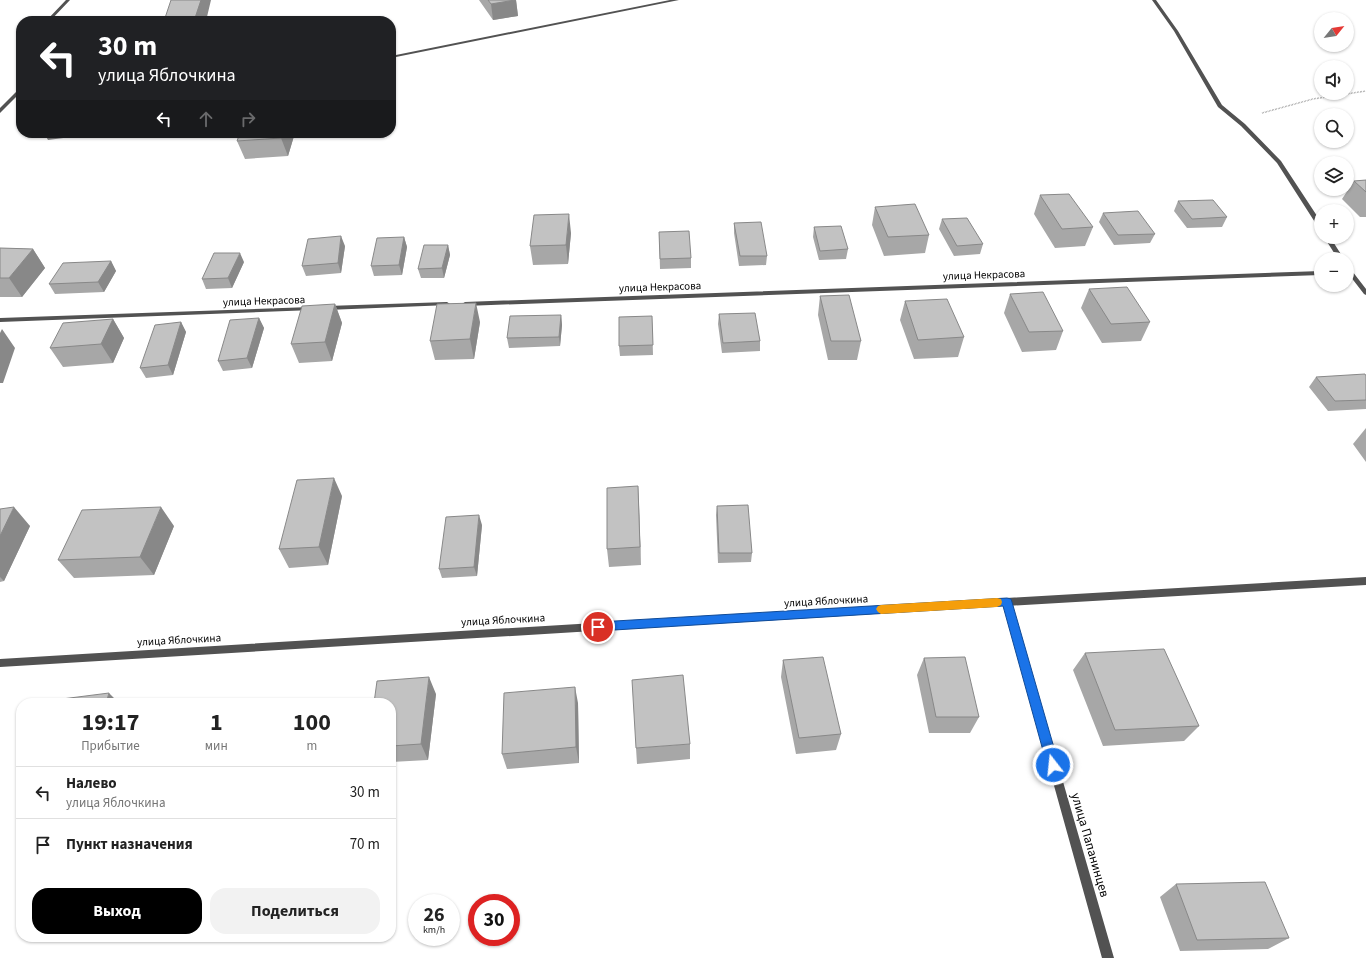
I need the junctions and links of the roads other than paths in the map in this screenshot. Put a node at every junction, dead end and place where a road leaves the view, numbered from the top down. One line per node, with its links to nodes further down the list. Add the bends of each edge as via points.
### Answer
1 (68, 0): 4 (street)
2 (677, 0): 5 (street)
3 (1154, 0): 8 (street, via 1176,31 1220,106 1243,125 1279,162)
4 (53, 16)
5 (396, 56)
6 (16, 94): 7 (street)
7 (0, 111)
8 (1314, 216)
9 (1314, 274): 12 (street, улица Некрасова)
10 (1354, 278): 11 (street)
11 (1366, 293)
12 (0, 320)
13 (1366, 581): 14 (street, улица Яблочкина)
14 (1007, 602): 15 (street, улица Яблочкина); 16 (street, улица Папанинцев)
15 (0, 663)
16 (1108, 958)

